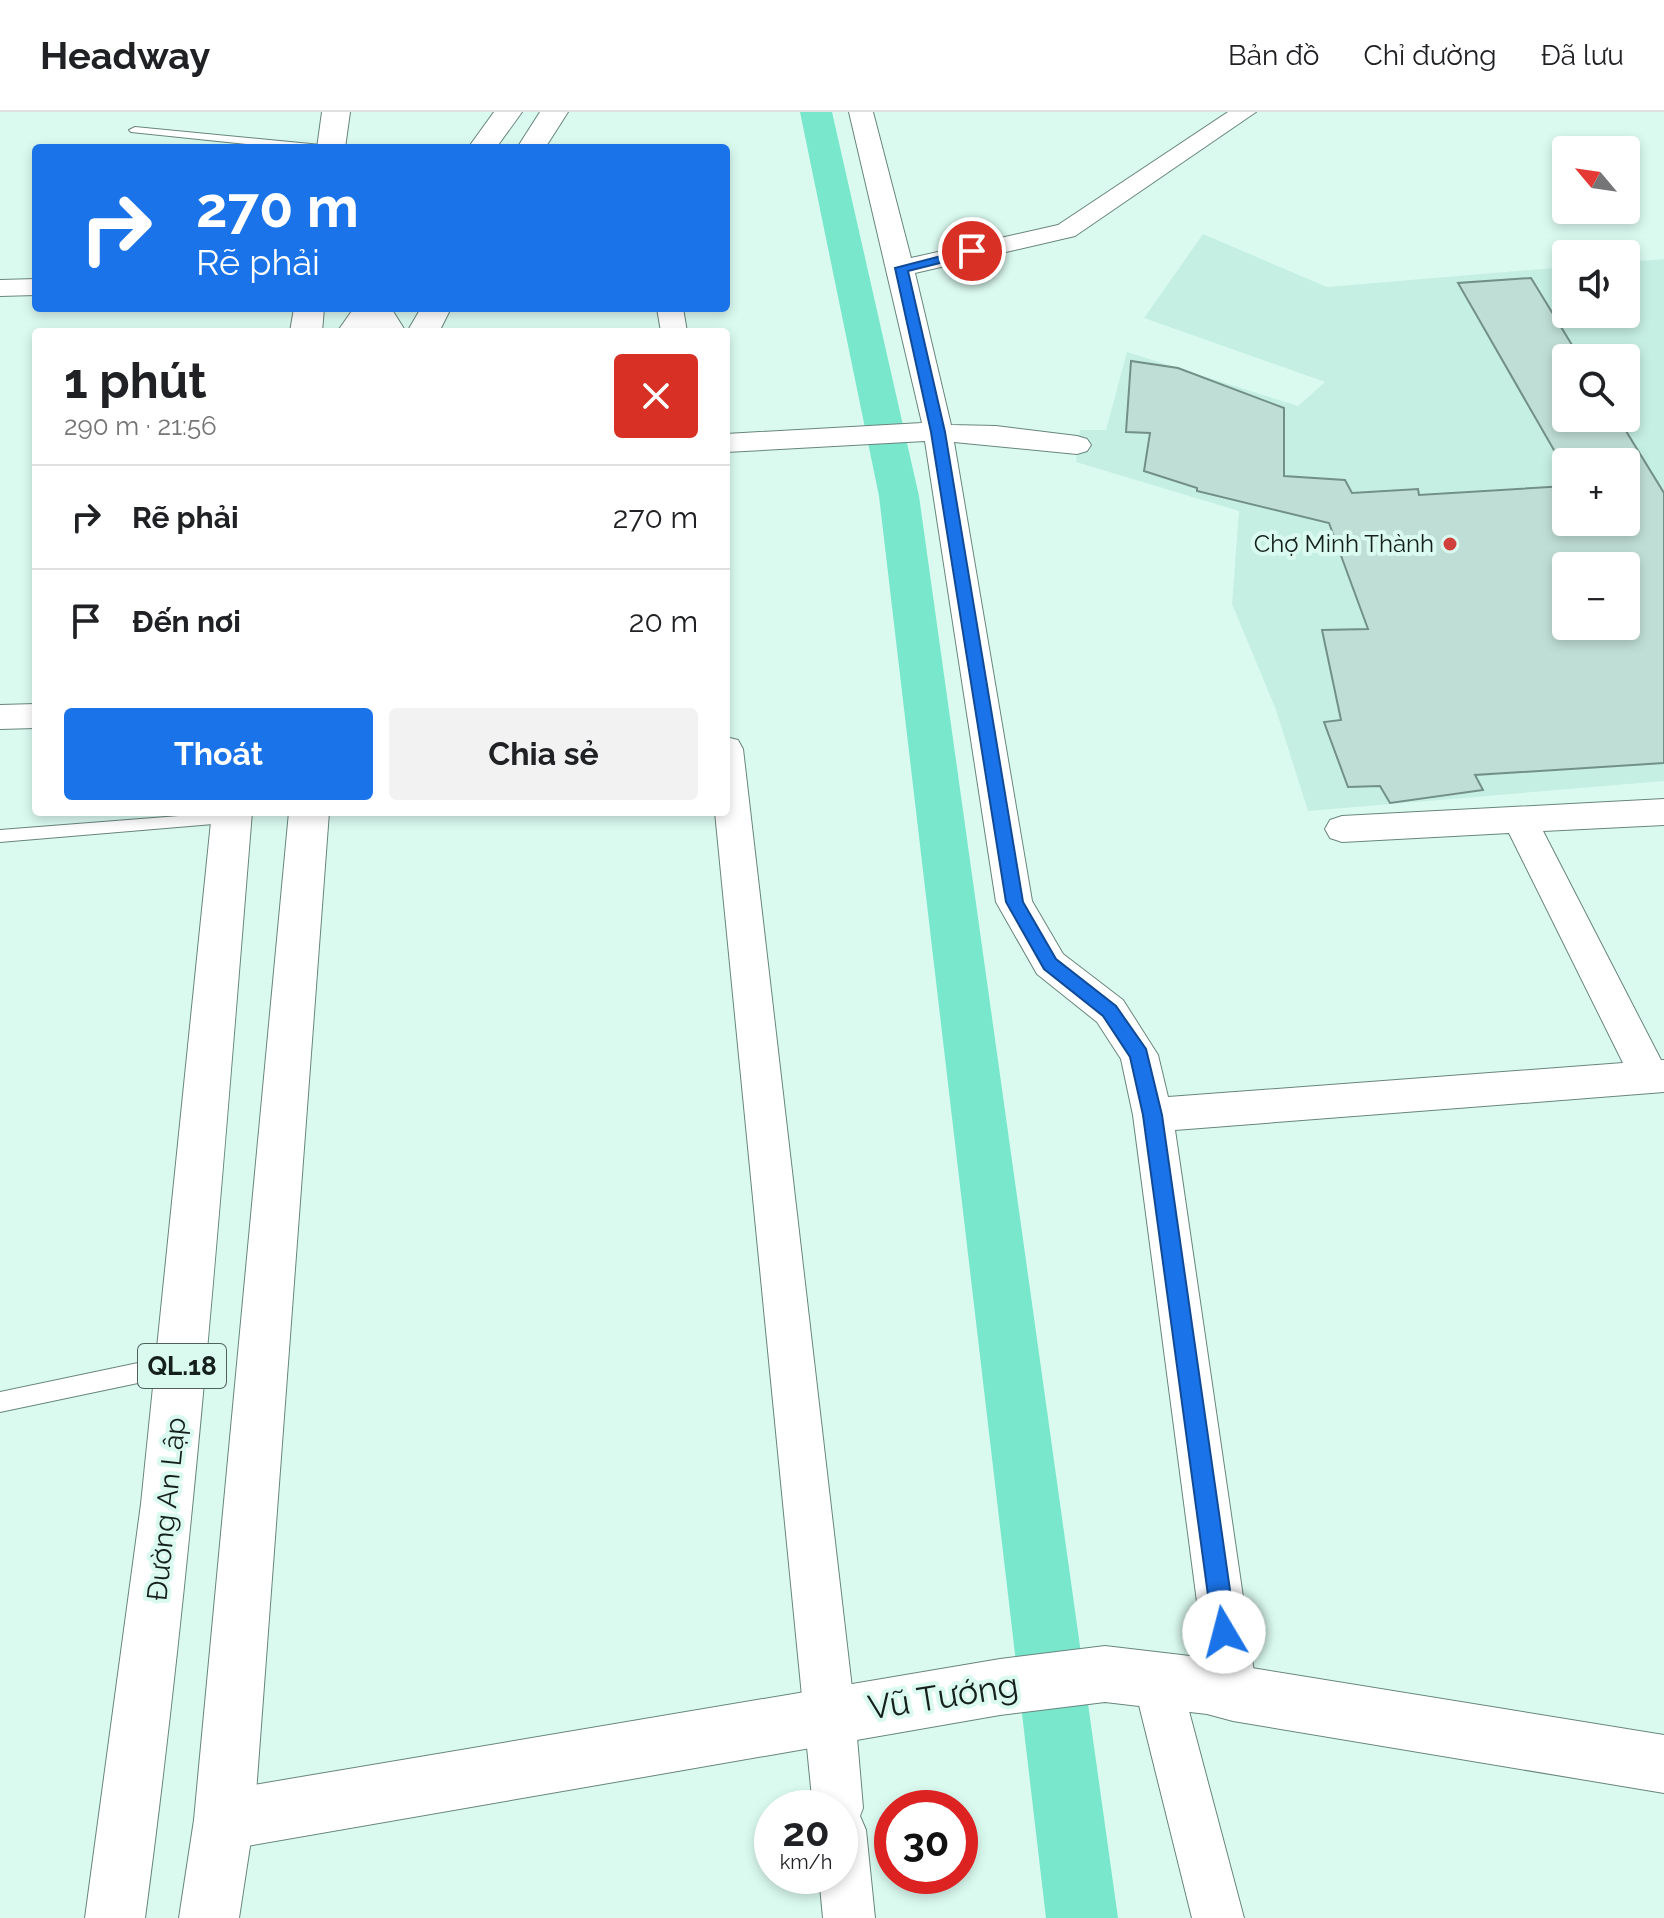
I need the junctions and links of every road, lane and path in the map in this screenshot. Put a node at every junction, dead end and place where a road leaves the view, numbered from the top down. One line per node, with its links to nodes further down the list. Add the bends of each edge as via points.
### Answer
1 (336, 112): 8 (main road)
2 (508, 112): 9 (main road)
3 (554, 112): 10 (main road)
4 (861, 112): 11 (street)
5 (1244, 112): 11 (street, via 1066,231)
6 (135, 130): 7 (lane)
7 (280, 144)
8 (332, 144)
9 (485, 144)
10 (534, 144)
11 (901, 268): 14 (street)
12 (32, 287): 13 (street)
13 (0, 288)
14 (929, 432): 15 (street); 16 (street); 28 (street, via 1014,902 1050,964 1110,1011 1139,1055)
15 (730, 443)
16 (1077, 445)
17 (32, 716): 18 (street)
18 (0, 717)
19 (730, 786): 33 (street)
20 (1664, 812): 24 (street)
21 (221, 816): 26 (lane)
22 (232, 816): 29 (main road, Đường An Lập / QL.18)
23 (309, 816): 36 (main road, QL.18)
24 (1520, 820): 25 (street); 27 (street)
25 (1342, 829)
26 (0, 836)
27 (1657, 1076): 28 (street)
28 (1153, 1115): 32 (street)
29 (182, 1364): 30 (lane); 38 (main road, Đường An Lập / QL.18, via 139,1760)
30 (0, 1402)
31 (1131, 1677): 32 (main road, Vũ Tướng); 33 (main road, Vũ Tướng, via 1000,1687); 41 (street)
32 (1233, 1693): 34 (main road, Vũ Tướng)
33 (830, 1714): 35 (street); 36 (main road, Vũ Tướng)
34 (1664, 1764)
35 (836, 1790)
36 (224, 1820): 39 (main road, QL.18)
37 (847, 1894): 40 (street)
38 (115, 1918)
39 (209, 1918)
40 (849, 1918)
41 (1218, 1918)

